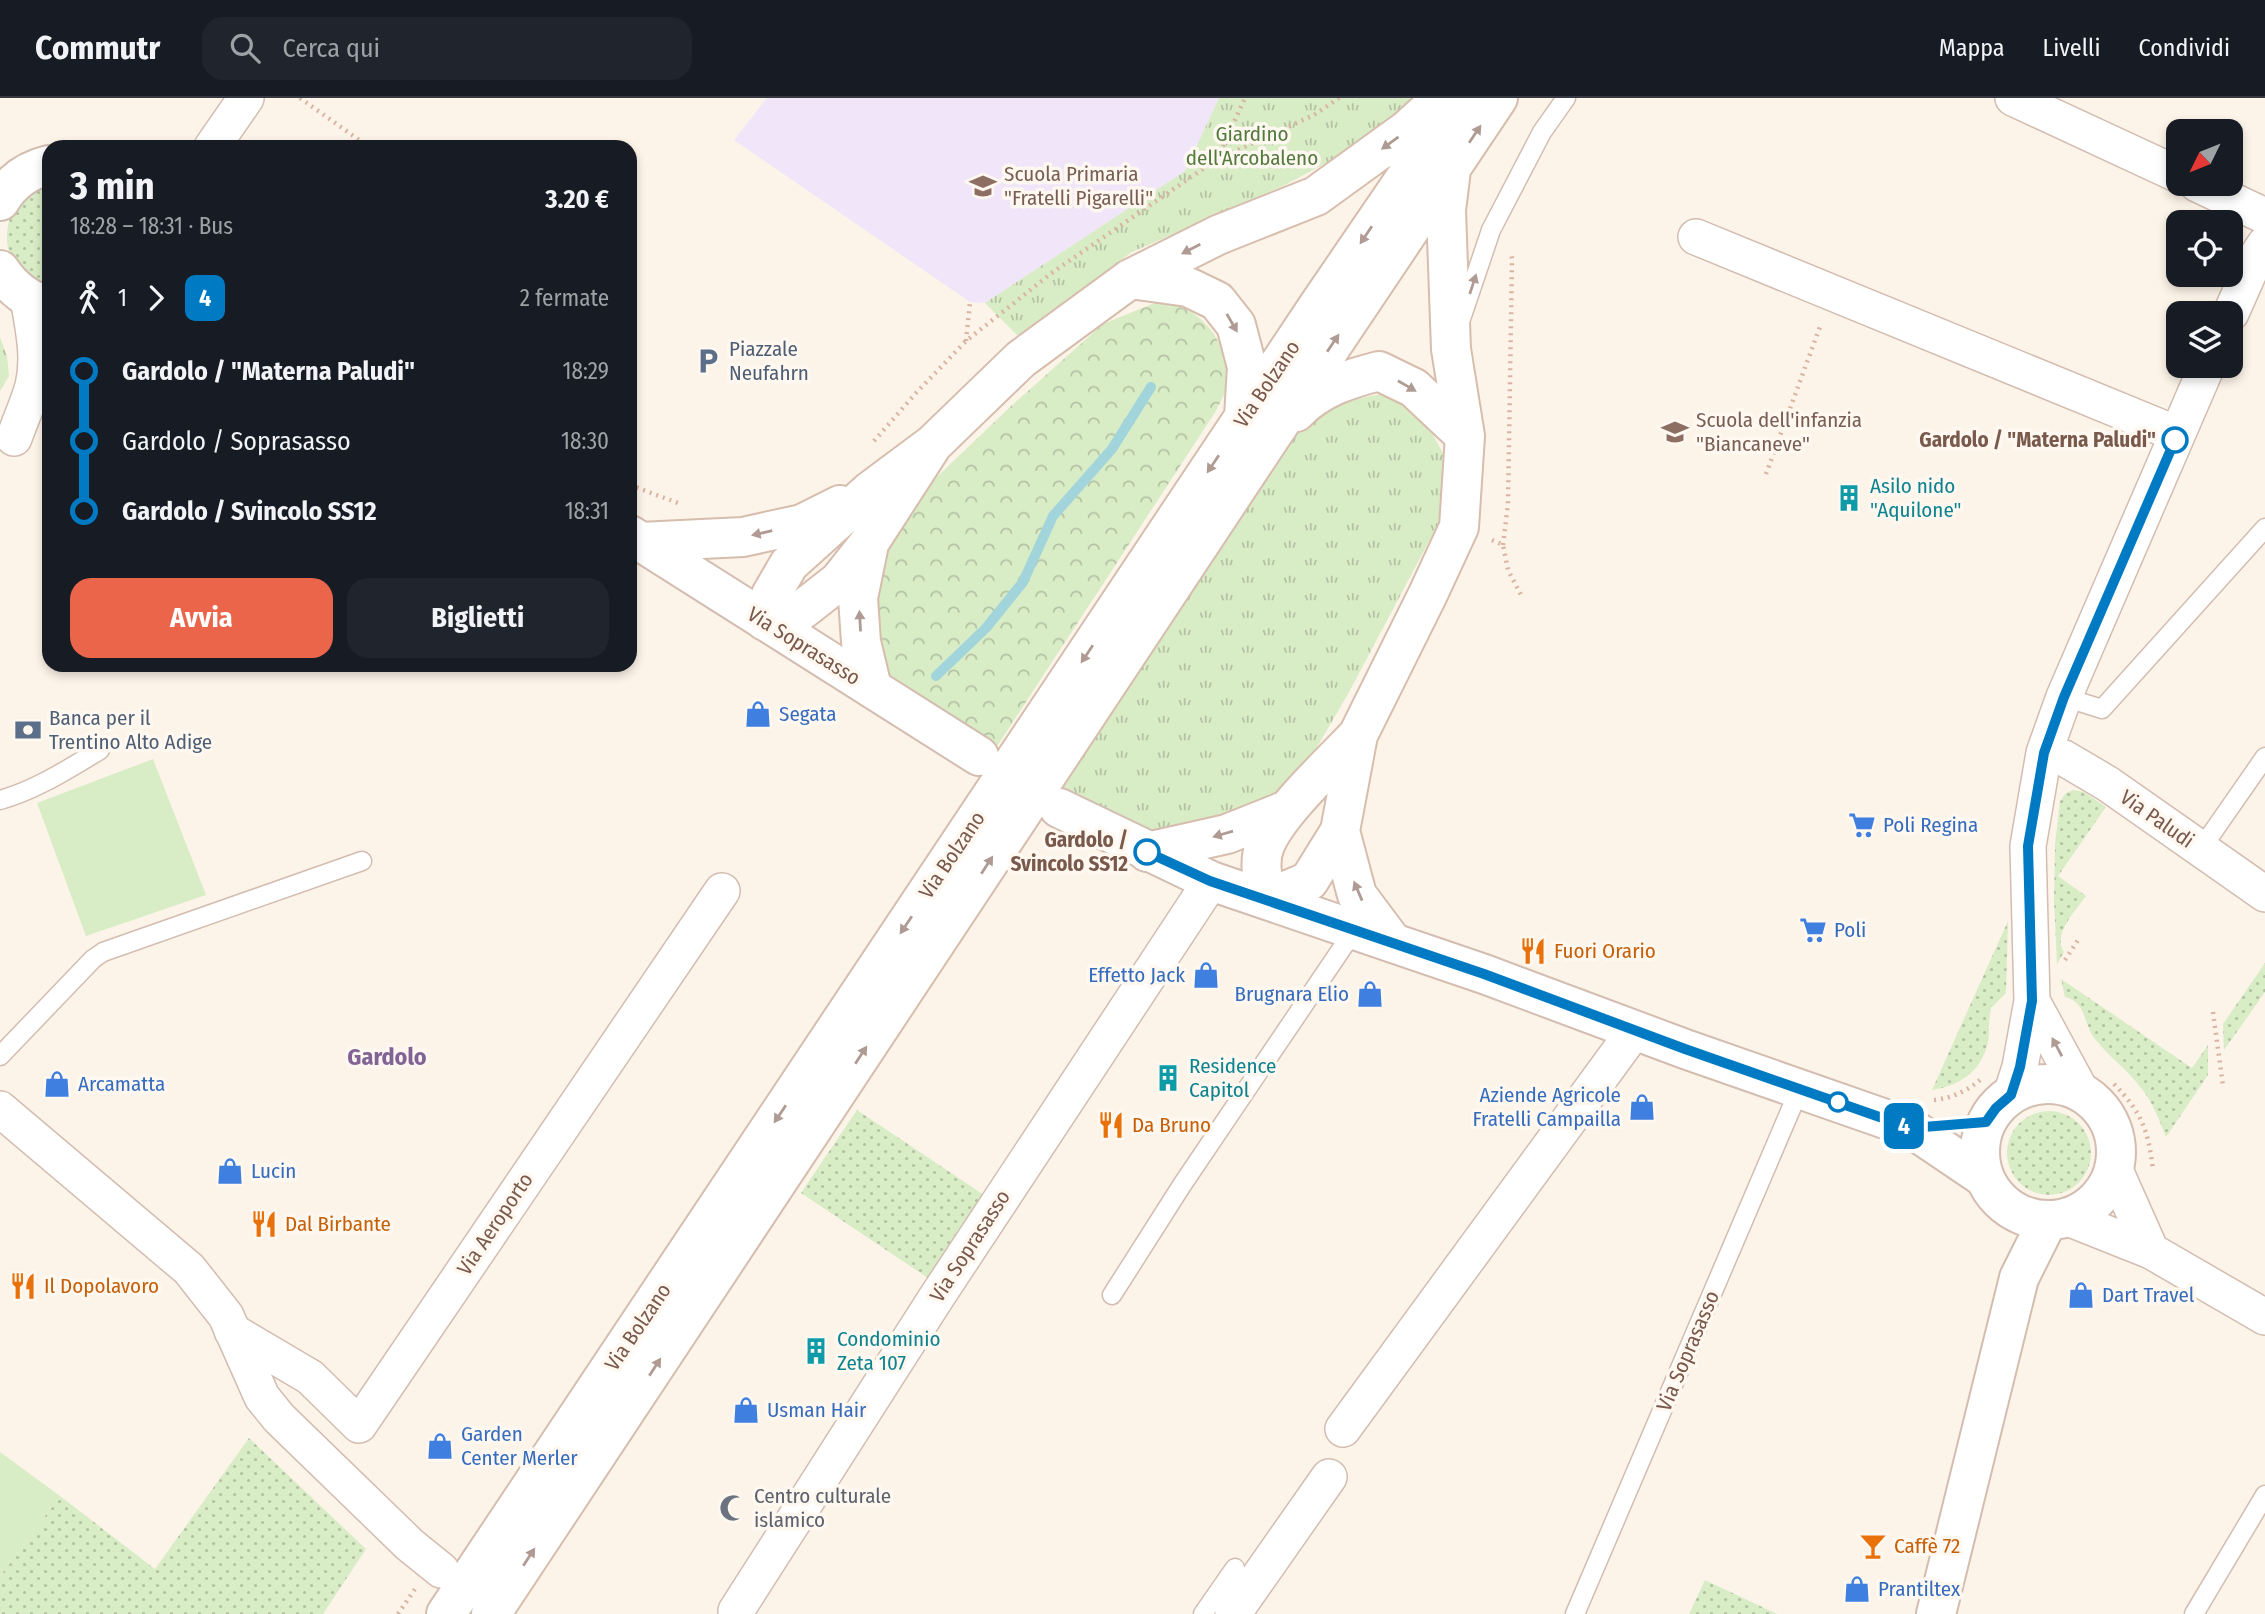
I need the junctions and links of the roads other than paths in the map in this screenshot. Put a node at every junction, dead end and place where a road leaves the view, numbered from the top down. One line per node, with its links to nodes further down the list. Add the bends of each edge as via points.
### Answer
1 (246, 98): 7 (street)
2 (1442, 98): 16 (main road, one-way to 16, via 1407,131 1316,197 1218,235)
3 (1460, 98): 22 (main road, Via Bolzano, one-way to 22)
4 (1498, 98): 10 (main road, Via Bolzano, one-way to 4)
5 (1566, 98): 19 (lane, one-way to 5, via 1491,230 1542,132)
6 (2013, 98): 9 (street)
7 (214, 140)
8 (42, 166): 12 (main road, via 16,180)
9 (2166, 169)
10 (1451, 170): 19 (main road, via 1446,210); 22 (main road, Via Bolzano, one-way to 10)
11 (2222, 196): 13 (street)
12 (1, 197)
13 (2265, 216)
14 (1696, 237): 23 (street)
15 (2265, 244): 18 (street)
16 (1130, 279): 22 (main road, one-way to 22, via 1188,287 1217,301 1236,325); 25 (main road, via 1021,359)
17 (18, 288): 26 (street, via 36,342 35,367 33,385)
18 (2236, 301)
19 (1451, 349): 24 (main road)
20 (2202, 378): 23 (street)
21 (42, 398): 26 (street)
22 (1256, 429): 24 (main road, one-way to 24, via 1345,380 1379,372 1414,388); 75 (main road, Via Bolzano, one-way to 75); 76 (main road, Via Bolzano, one-way to 22)
23 (2177, 434): 34 (street)
24 (1465, 436): 35 (main road, via 1459,527)
25 (933, 444): 27 (main road); 31 (main road)
26 (7, 449)
27 (870, 491): 29 (main road, one-way to 29, via 802,524 743,537); 32 (main road, via 789,564 771,595)
28 (2265, 528): 34 (lane, via 2102,709)
29 (637, 538)
30 (637, 539): 32 (main road, Via Soprasasso)
31 (869, 543): 32 (main road, via 839,580 802,610); 33 (main road, one-way to 31, via 861,642 859,598)
32 (765, 621): 33 (main road, Via Soprasasso)
33 (872, 688): 38 (main road, Via Soprasasso)
34 (2064, 697): 37 (street)
35 (1358, 735): 42 (main road); 43 (main road)
36 (100, 750): 40 (lane, via 48,781)
37 (2044, 753): 44 (street, Via Paludi, via 2064,758 2108,784); 53 (street, via 2028,846)
38 (979, 756)
39 (2265, 757): 44 (lane)
40 (0, 800)
41 (1059, 808): 45 (main road)
42 (1287, 810): 45 (main road, one-way to 45, via 1227,834); 50 (main road, via 1265,845 1261,872)
43 (1340, 831): 50 (main road, via 1309,881); 52 (main road, one-way to 43, via 1357,895)
44 (2201, 849): 49 (street, Via Paludi)
45 (1147, 852): 47 (main road)
46 (362, 861): 55 (lane, via 103,952)
47 (1210, 881): 50 (main road); 74 (street, Via Soprasasso)
48 (722, 891): 68 (street, Via Aeroporto, via 359,1425 310,1377)
49 (2265, 894)
50 (1267, 899): 51 (main road)
51 (1355, 929): 52 (main road); 66 (lane)
52 (1393, 943): 54 (main road)
53 (2032, 1001): 56 (street, one-way to 53); 58 (street, via 2020,1067)
54 (1634, 1030): 57 (main road); 69 (street)
55 (0, 1056)
56 (2094, 1084): 58 (main road, via 2046,1084); 61 (main road, via 2099,1107 2112,1126)
57 (1800, 1088): 60 (main road); 79 (lane, Via Soprasasso)
58 (1993, 1098): 60 (main road); 62 (main road, via 1980,1147)
59 (0, 1109): 68 (street, Via Aeroporto, via 189,1269)
60 (1917, 1113): 62 (main road)
61 (2115, 1170): 63 (main road, via 2105,1191 2089,1208); 64 (street)
62 (1996, 1192): 63 (main road, via 2026,1217); 65 (main road)
63 (2058, 1219): 64 (street); 65 (main road)
64 (2151, 1251): 67 (street)
65 (2019, 1278): 80 (main road)
66 (1112, 1295)
67 (2265, 1317)
68 (232, 1331): 73 (street, Via Aeroporto, via 262,1396 279,1418 411,1545)
69 (1343, 1429)
70 (1329, 1477): 78 (street)
71 (2265, 1495): 81 (lane)
72 (1235, 1568): 77 (lane)
73 (429, 1578)
74 (735, 1613)
75 (446, 1614)
76 (491, 1614)
77 (1203, 1614)
78 (1233, 1614)
79 (1575, 1614)
80 (1936, 1614)
81 (2194, 1614)

